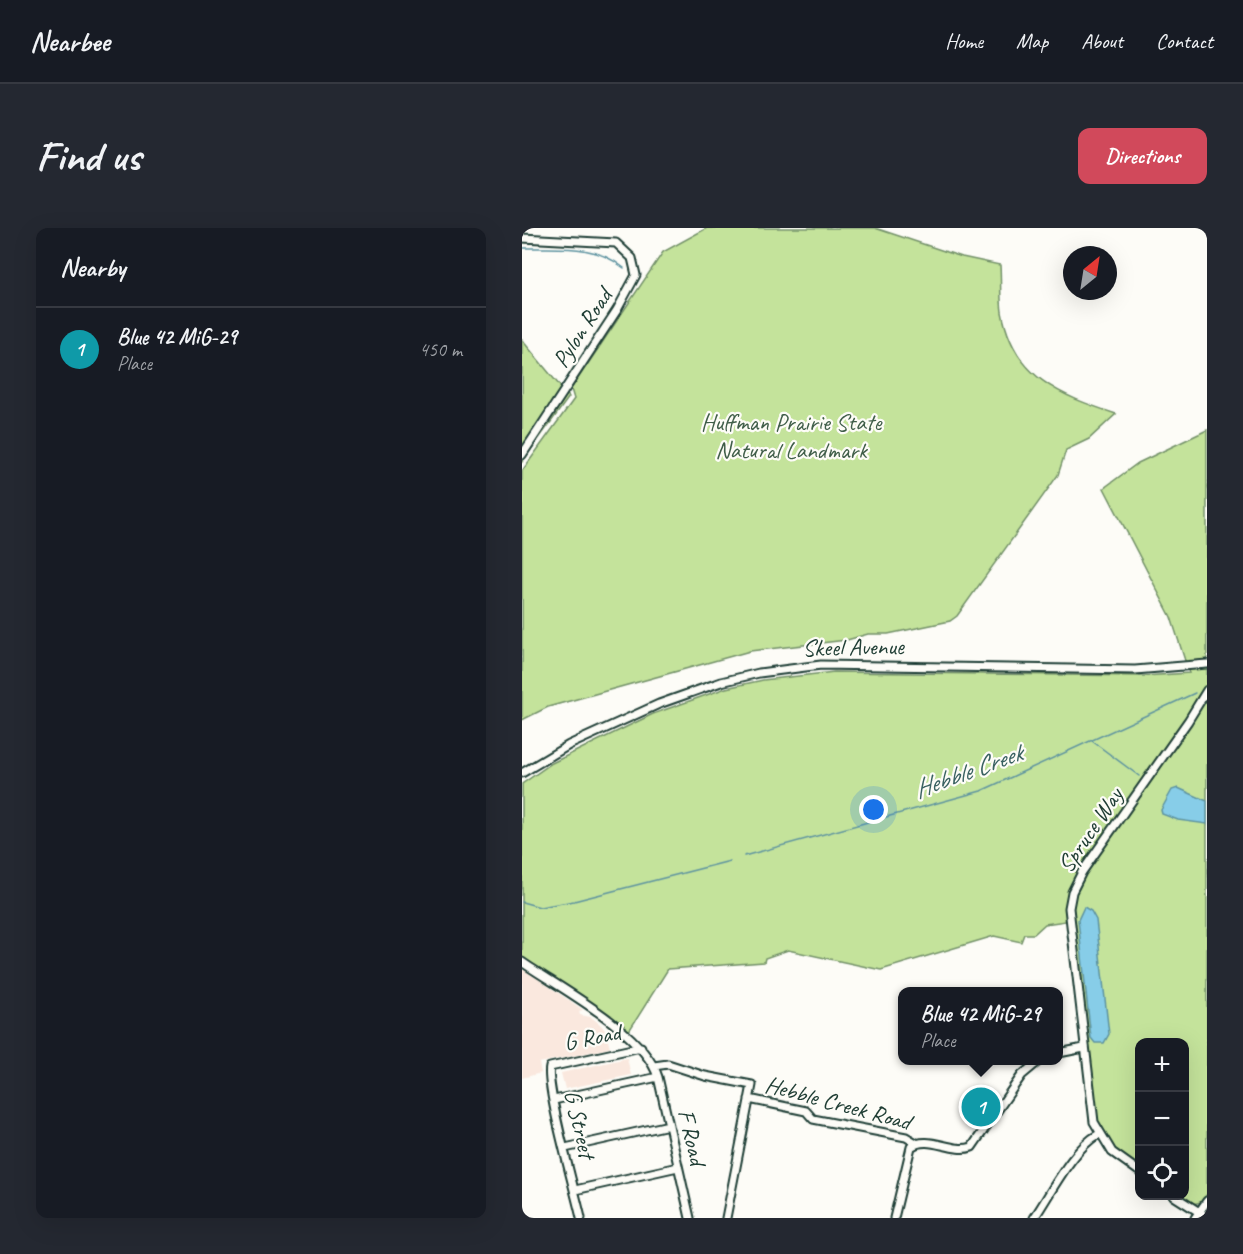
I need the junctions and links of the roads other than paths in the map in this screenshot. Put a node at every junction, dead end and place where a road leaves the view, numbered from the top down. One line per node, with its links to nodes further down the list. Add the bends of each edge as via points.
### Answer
1 (522, 238): 2 (street, Pylon Road, via 616,243 632,258 636,269 635,282)
2 (522, 455)
3 (1207, 664): 5 (street, Skeel Avenue, via 1136,670 821,665 759,673 659,704 569,745)
4 (1207, 690): 8 (street, Spruce Way, via 1072,892 1069,908)
5 (522, 773)
6 (522, 962): 7 (street)
7 (641, 1047): 11 (street, G Road); 12 (street)
8 (1084, 1048): 9 (street); 17 (street, Spruce Way)
9 (1063, 1052)
10 (1034, 1065): 18 (street, Hebble Creek Road, via 1022,1075 972,1147)
11 (550, 1066): 15 (street, G Street)
12 (654, 1066): 13 (street, F Road); 14 (street, Hebble Creek Road, via 668,1064 752,1085)
13 (658, 1077): 15 (street); 16 (street, F Road)
14 (749, 1099): 18 (street, Hebble Creek Road, via 806,1111 813,1119 906,1137); 29 (street)
15 (554, 1100): 19 (street, G Street)
16 (669, 1125): 19 (street); 20 (street, F Road)
17 (1099, 1134): 21 (street, Spruce Way, via 1112,1152); 31 (street, via 1077,1153)
18 (916, 1143): 30 (street, via 908,1152)
19 (565, 1148): 22 (street, G Street)
20 (678, 1167): 22 (street); 28 (street, F Road)
21 (1135, 1168)
22 (575, 1190): 27 (street)
23 (1179, 1200): 25 (street)
24 (1207, 1201): 25 (street)
25 (1197, 1215): 26 (street)
26 (1207, 1217)
27 (581, 1218)
28 (690, 1218)
29 (726, 1218)
30 (894, 1218)
31 (1034, 1218)

